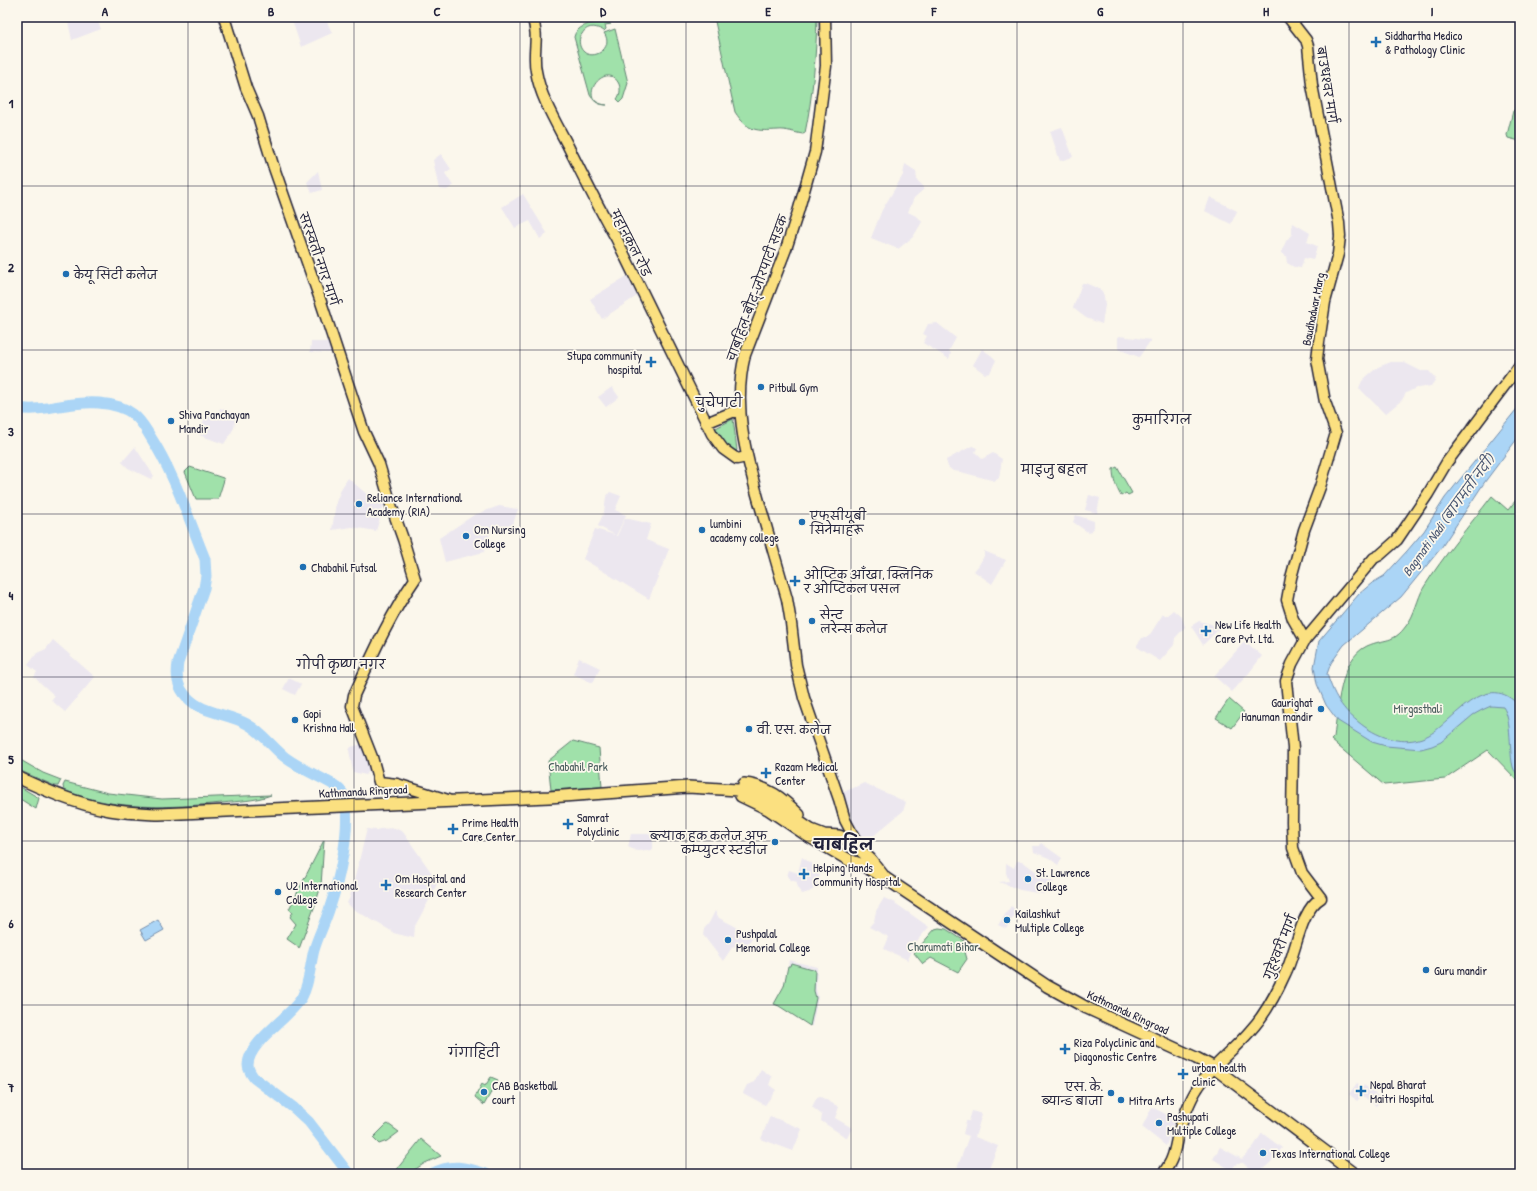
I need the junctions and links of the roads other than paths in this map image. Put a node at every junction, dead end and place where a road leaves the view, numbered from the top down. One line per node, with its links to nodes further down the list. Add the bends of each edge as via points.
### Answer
1 (224, 17): 13 (main road, सरस्वती नगर मार्ग, via 235,56 258,116 364,432 379,464 415,579 383,632 354,696 352,706 379,782 397,784)
2 (532, 17): 8 (main road, महानकल रोड, via 537,36 536,71 544,97)
3 (825, 17): 7 (main road, चाबहिल-बौद्-जोरपाटी सडक, via 826,66 815,152 786,249 745,355 740,382)
4 (1288, 17): 5 (main road, बाउधश्वर मार्ग, via 1308,46)
5 (1322, 139): 10 (main road, Baudhadwar Marg, via 1340,236 1338,254 1325,302 1318,342 1318,359 1325,402 1336,433 1304,530 1287,600 1293,619)
6 (1520, 365): 10 (main road, via 1447,462 1397,540 1374,558)
7 (740, 409): 8 (main road); 9 (main road, चाबहिल-बौद्-जोरपाटी सडक)
8 (706, 423): 9 (main road, महानकल रोड, via 723,449 737,458)
9 (747, 457): 14 (main road, चाबहिल-बौद्-जोरपाटी सडक, via 787,599 796,665 804,698)
10 (1305, 640): 20 (main road, via 1286,681 1293,748 1293,848 1302,873)
11 (17, 777): 13 (highway, Kathmandu Ringroad, via 79,803 126,812 159,814)
12 (718, 788): 13 (highway, Kathmandu Ringroad, via 688,787 549,797); 15 (highway, Kathmandu Ringroad, via 761,796 811,830 824,835); 17 (highway, Kathmandu Ringroad, via 754,801)
13 (448, 800)
14 (845, 820): 15 (main road); 16 (main road, चाबहिल-बौद्-जोरपाटी सडक)
15 (839, 836): 16 (highway, Kathmandu Ringroad, via 850,840); 17 (highway)
16 (858, 848): 18 (highway); 19 (highway, Kathmandu Ringroad)
17 (835, 851): 18 (highway, Kathmandu Ringroad)
18 (855, 862): 19 (highway, Kathmandu Ringroad)
19 (885, 878): 21 (highway, Kathmandu Ringroad, via 1047,986 1087,1008)
20 (1321, 898): 21 (main road, गुहेश्वरी मार्ग, via 1312,908 1298,937 1286,972 1268,1007 1251,1030); 21 (main road, via 1306,927 1292,972 1271,1010 1250,1039)
21 (1215, 1069): 22 (main road, गुहेश्वरी मार्ग, via 1197,1088 1185,1112 1172,1158); 23 (highway, Kathmandu Ringroad)
22 (1163, 1174)
23 (1355, 1174)

